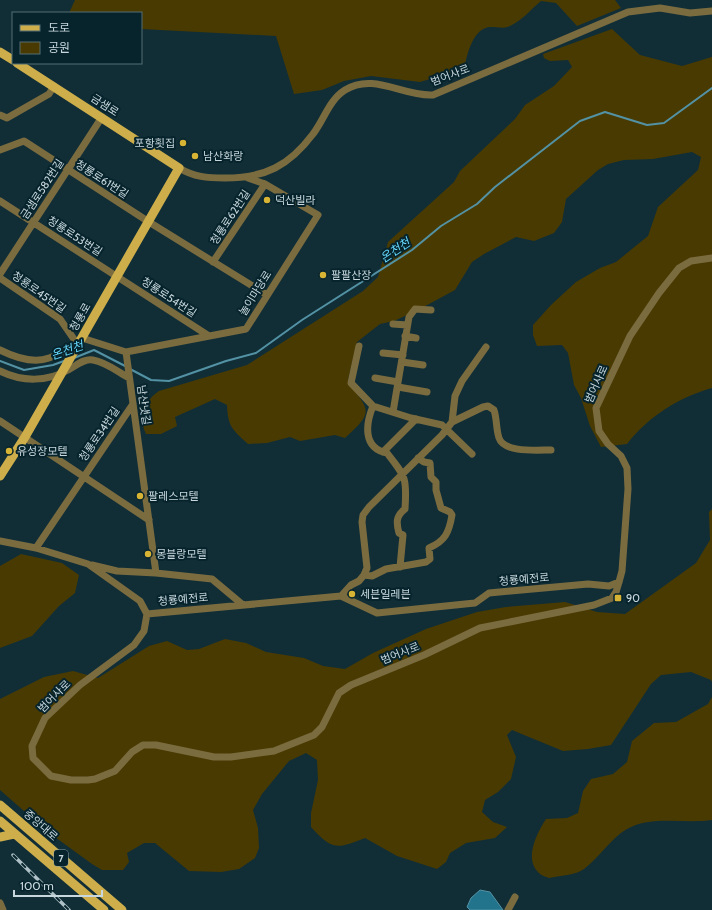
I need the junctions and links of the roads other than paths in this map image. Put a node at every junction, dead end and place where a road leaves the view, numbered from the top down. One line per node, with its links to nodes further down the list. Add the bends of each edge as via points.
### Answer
1 (712, 11): 11 (street, 범어사로, via 690,13 660,8 628,12 433,94 422,96 378,83 359,84 344,90 331,103 314,133 299,152 281,165)
2 (0, 52): 3 (main road)
3 (12, 59)
4 (19, 64): 5 (main road, 금샘로)
5 (54, 86): 6 (street, via 49,94 7,118); 7 (main road, 금샘로)
6 (0, 115)
7 (102, 117): 9 (main road, 금샘로); 10 (street, 금샘로582번길)
8 (0, 150): 10 (street, 청룡로61번길, via 24,141)
9 (178, 168): 11 (street, 범어사로, via 204,178); 15 (main road, 청룡로)
10 (67, 170): 14 (street, 금샘로582번길); 15 (street, 청룡로61번길)
11 (248, 178): 12 (street, 놀이마당로)
12 (265, 184): 17 (street, 청룡로62번길); 21 (street, 놀이마당로, via 318,215)
13 (0, 201): 14 (street, 청룡로53번길)
14 (34, 222): 18 (street, 금샘로582번길); 19 (street, 청룡로53번길)
15 (149, 222): 17 (street, 청룡로62번길); 19 (main road, 청룡로)
16 (712, 258): 64 (street, 범어사로, via 691,261 679,268 663,288 630,336 596,408 599,431 621,456 627,468 627,510)
17 (213, 262): 21 (street, 청룡로62번길)
18 (0, 274)
19 (118, 276): 25 (street, 청룡로54번길); 28 (main road, 청룡로)
20 (0, 278): 28 (street, 청룡로45번길, via 60,319)
21 (267, 295): 25 (street, 놀이마당로, via 246,329)
22 (431, 310): 24 (street, via 415,309 411,312)
23 (393, 324): 24 (street)
24 (407, 325): 26 (street)
25 (209, 336): 32 (street, 놀이마당로)
26 (405, 336): 27 (street); 34 (street)
27 (416, 338)
28 (80, 341): 31 (street, via 48,359 12,356); 32 (street, 놀이마당로); 37 (main road, 청룡로)
29 (359, 346): 43 (street, via 351,382)
30 (486, 347): 47 (street, via 473,363 454,396)
31 (0, 350)
32 (126, 352): 38 (street)
33 (382, 353): 34 (street)
34 (402, 358): 35 (street); 40 (street)
35 (423, 365)
36 (0, 371): 37 (street, 남산냇길, via 26,379 45,379)
37 (61, 374): 38 (street, 남산냇길, via 84,361 92,360 106,364); 49 (main road, 청룡로)
38 (129, 378): 42 (street, 남산냇길)
39 (375, 378): 40 (street)
40 (398, 384): 41 (street); 44 (street)
41 (427, 392)
42 (133, 404): 56 (street, 청룡로34번길); 57 (street, 남산냇길)
43 (373, 406): 44 (street); 51 (street, via 367,426 368,437 371,443)
44 (393, 412): 45 (street)
45 (416, 419): 48 (street, via 438,423); 51 (street)
46 (0, 421): 49 (street, 청룡로34번길)
47 (452, 422): 48 (street); 50 (street, via 488,406 494,410 501,443 508,448)
48 (446, 429): 52 (street); 53 (street)
49 (25, 437): 55 (main road, 청룡로); 56 (street, 청룡로34번길)
50 (551, 450)
51 (383, 452): 54 (street, via 387,453)
52 (472, 454)
53 (418, 458): 54 (street); 61 (street, via 430,464 431,477 436,482 441,508 452,515 444,540 428,548 430,559 426,562)
54 (402, 473): 61 (street, via 406,482 405,509 396,522 399,533 403,535); 63 (street, via 364,515 362,522 367,568)
55 (0, 476)
56 (84, 477): 57 (street, 청룡로34번길); 59 (street, 청룡로34번길)
57 (149, 520): 62 (street, 남산냇길)
58 (0, 541): 59 (street, 청룡예전로)
59 (36, 548): 60 (street, 청룡예전로)
60 (88, 564): 62 (street, via 117,571); 67 (street, 청룡예전로, via 140,601)
61 (400, 566): 63 (street, via 372,576)
62 (156, 573): 66 (street, via 212,579)
63 (364, 575): 65 (street)
64 (619, 582): 65 (street, 청룡예전로, via 609,586 588,584 489,593 475,603 377,613); 67 (street, 범어사로, via 616,592 606,601 480,628 424,656 351,685 339,693 322,727 314,735 274,751 214,757 156,745 143,745 132,752 115,771 105,776 71,780 51,776 33,758 32,746 45,718 80,685 134,645 144,631)
65 (341, 596): 66 (street, 청룡예전로)
66 (243, 605): 67 (street, 청룡예전로)
67 (147, 614)
68 (0, 806): 74 (main road, 중앙대로 / 7)
69 (0, 821): 70 (main road, 7)
70 (14, 834): 71 (main road); 76 (main road, 7)
71 (0, 837)
72 (515, 898): 77 (street)
73 (0, 903): 75 (street)
74 (122, 909)
75 (3, 910)
76 (104, 910)
77 (508, 910)

